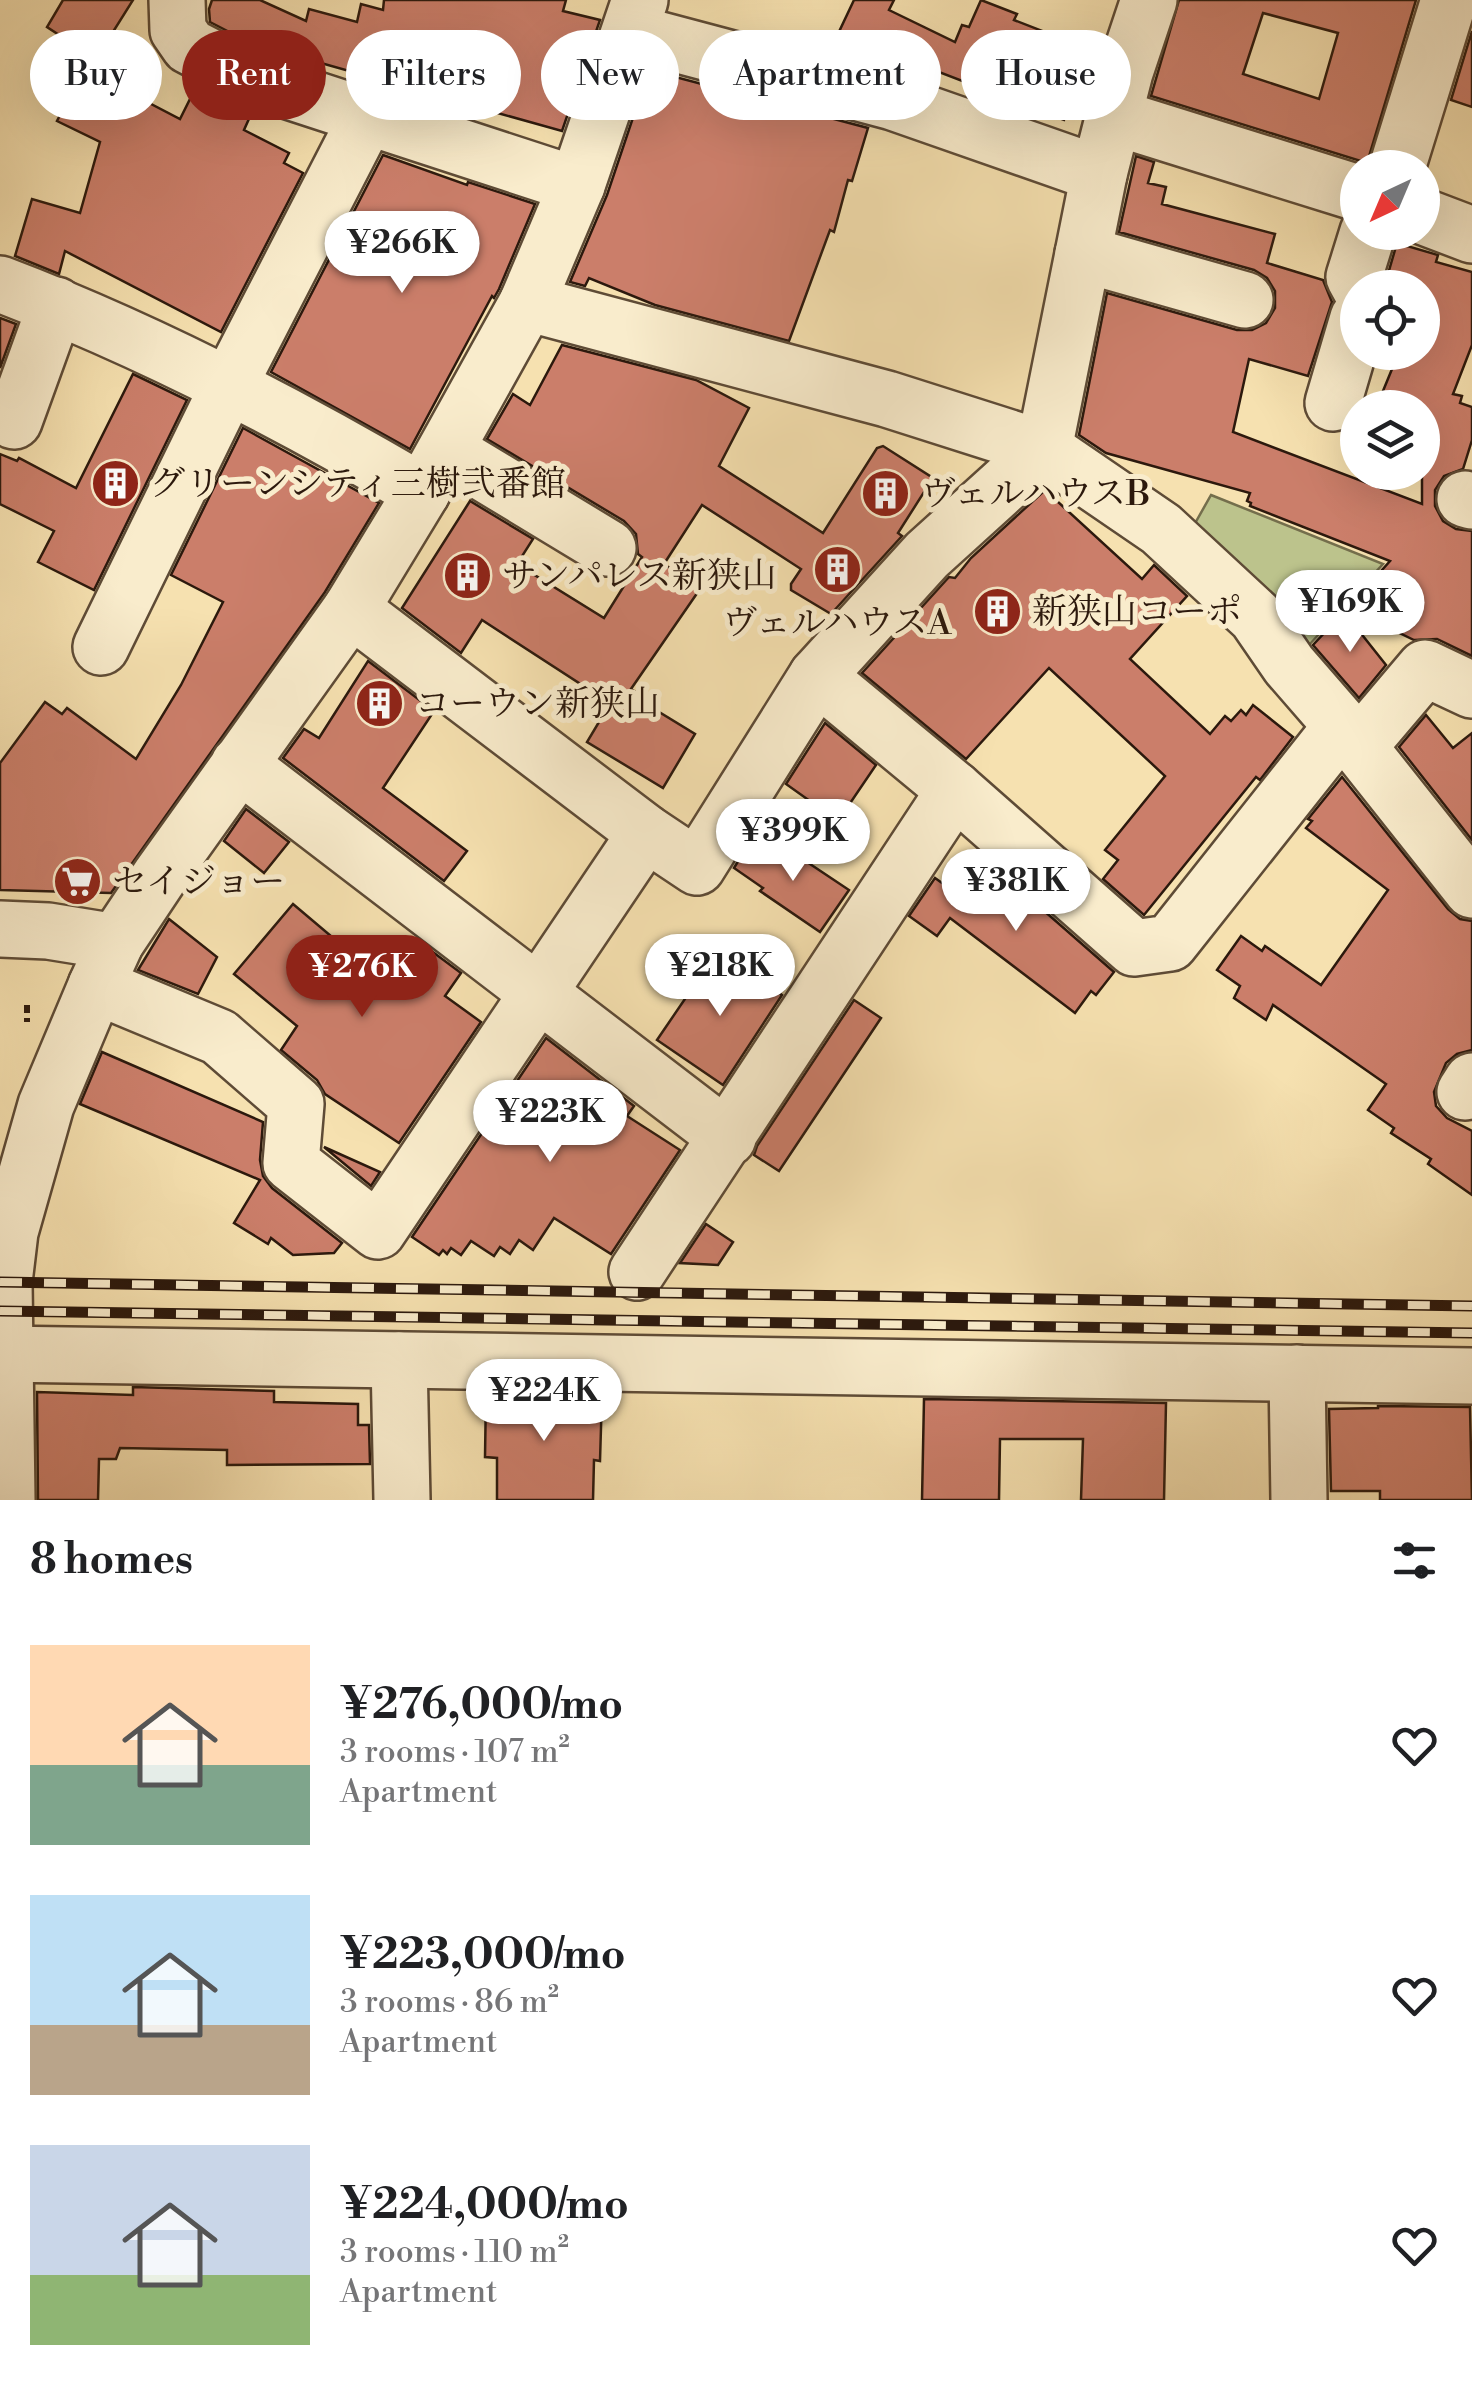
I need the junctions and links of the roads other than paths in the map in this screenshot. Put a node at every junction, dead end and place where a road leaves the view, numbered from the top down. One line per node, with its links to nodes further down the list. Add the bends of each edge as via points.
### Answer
1 (176, 0): 6 (street, via 178,30 189,46 252,79)
2 (1148, 0): 5 (street)
3 (1449, 0): 11 (street)
4 (635, 16): 12 (street); 13 (street)
5 (1131, 59)
6 (346, 110)
7 (365, 120): 23 (street)
8 (376, 120): 13 (street)
9 (1113, 120): 12 (street)
10 (1121, 120): 14 (street)
11 (1403, 150)
12 (1099, 174): 17 (street)
13 (577, 185): 20 (street)
14 (1340, 187)
15 (1440, 223): 16 (street)
16 (1472, 236)
17 (1083, 254): 19 (street); 26 (street)
18 (0, 284): 21 (street)
19 (1246, 300)
20 (527, 303): 26 (street, via 887,399); 27 (street)
21 (56, 306): 23 (street); 25 (street)
22 (1343, 370): 24 (street)
23 (228, 387): 27 (street); 30 (street)
24 (1334, 403)
25 (14, 420)
26 (1044, 449): 31 (street, via 928,555); 33 (street, via 1174,541 1256,617)
27 (434, 471): 28 (street); 29 (street)
28 (608, 548)
29 (351, 608): 34 (street); 36 (street)
30 (101, 647)
31 (817, 676): 35 (street); 36 (street, via 697,868)
32 (1472, 690): 33 (street, via 1425,668)
33 (1350, 737): 35 (street, via 1170,943 1134,948); 37 (street)
34 (239, 764): 39 (street); 40 (street)
35 (955, 790): 41 (street)
36 (646, 833): 40 (street)
37 (1472, 890)
38 (0, 929): 39 (street, via 48,931)
39 (106, 964): 40 (street, via 219,1037 296,1104 291,1163 378,1231); 42 (street, via 46,1105)
40 (540, 995): 41 (street)
41 (728, 1138): 43 (street)
42 (5, 1231): 44 (street)
43 (637, 1272)
44 (3, 1354): 45 (street); 48 (street)
45 (399, 1360): 46 (street); 49 (street)
46 (1297, 1373): 47 (street); 50 (street)
47 (1472, 1376)
48 (7, 1500)
49 (402, 1500)
50 (1299, 1500)

